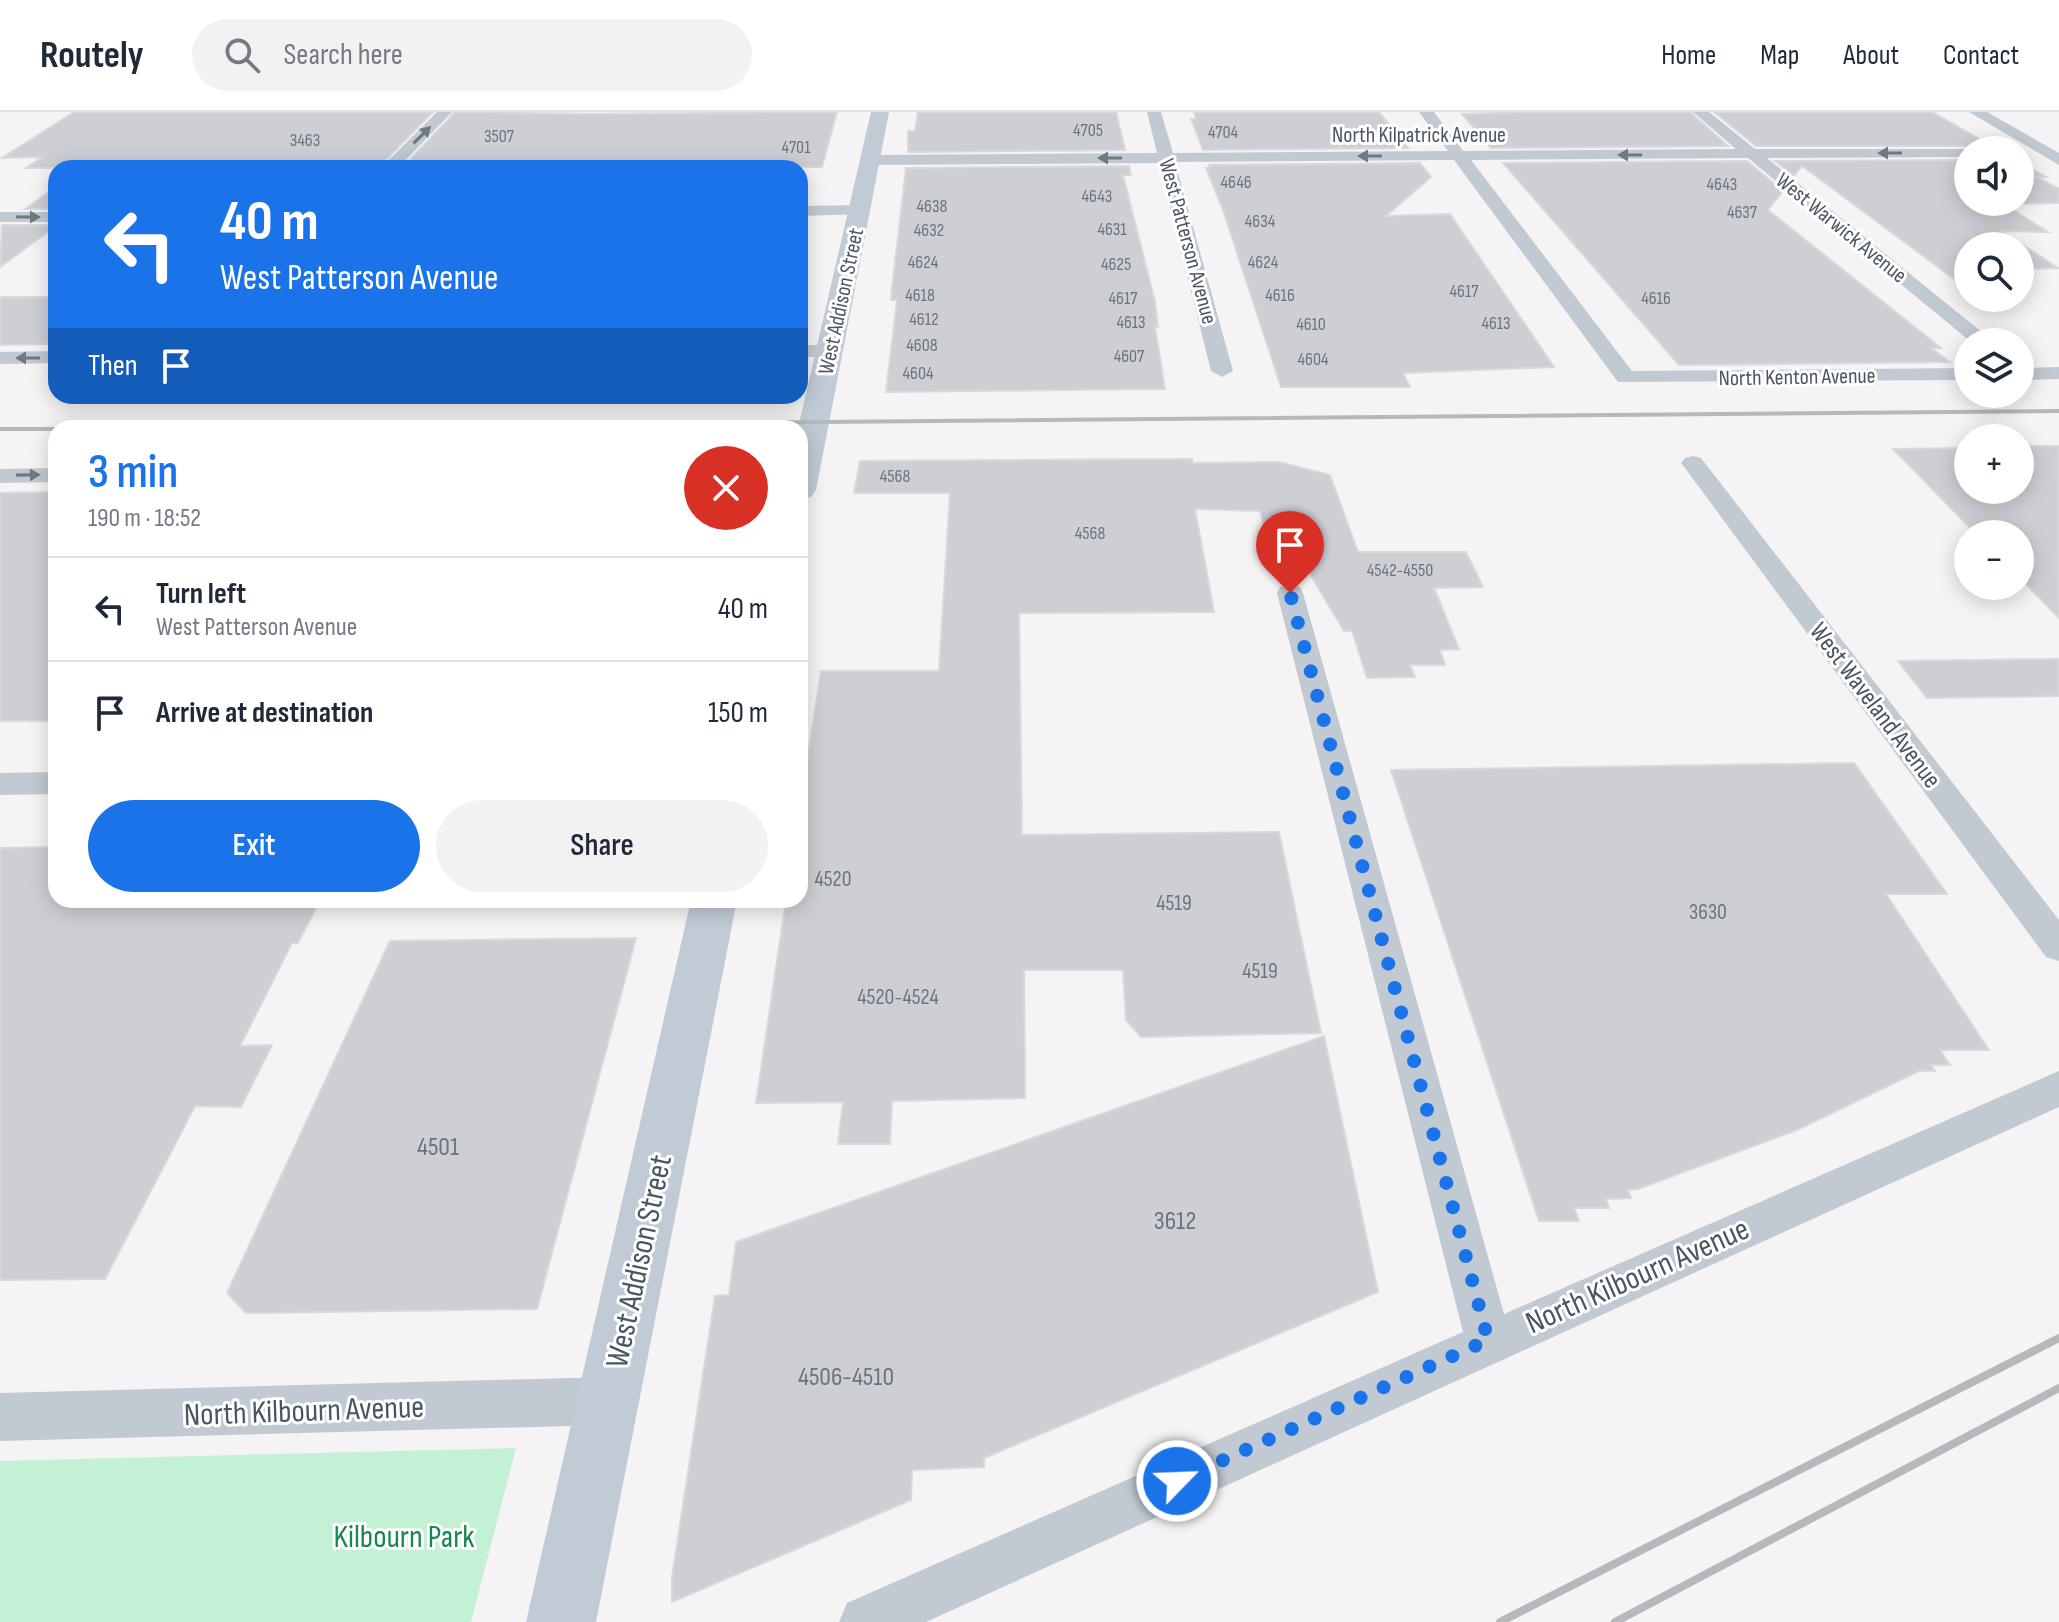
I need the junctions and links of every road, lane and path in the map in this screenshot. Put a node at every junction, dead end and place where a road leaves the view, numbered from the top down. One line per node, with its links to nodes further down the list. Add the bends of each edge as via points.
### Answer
1 (445, 112): 12 (street, one-way to 1)
2 (880, 112): 13 (main road, West Addison Street)
3 (1154, 112): 11 (street, West Patterson Avenue)
4 (1426, 112): 10 (street)
5 (1700, 112): 9 (street, West Warwick Avenue)
6 (1976, 112): 8 (street)
7 (1954, 152): 9 (street, North Kilpatrick Avenue, one-way to 9)
8 (2052, 152): 14 (street)
9 (1752, 154): 10 (street, North Kilpatrick Avenue, one-way to 10); 19 (street, West Warwick Avenue)
10 (1459, 156): 11 (street, North Kilpatrick Avenue, one-way to 11); 26 (street, North Kenton Avenue, via 1626,377)
11 (1166, 158): 13 (street, North Kilpatrick Avenue, one-way to 13); 23 (street, West Patterson Avenue)
12 (397, 160)
13 (869, 160): 15 (main road, West Addison Street)
14 (2059, 160)
15 (859, 210): 16 (street); 20 (main road, West Addison Street)
16 (808, 211)
17 (0, 217): 18 (street, one-way to 18)
18 (48, 217)
19 (1967, 328)
20 (815, 351): 27 (main road, West Addison Street)
21 (48, 357): 22 (street, one-way to 22)
22 (0, 358)
23 (1222, 371)
24 (2034, 373): 25 (street)
25 (2059, 373)
26 (1954, 374)
27 (808, 420)
28 (1693, 463): 35 (street, West Waveland Avenue)
29 (48, 475): 30 (street, one-way to 29)
30 (0, 476)
31 (1290, 593): 37 (street)
32 (48, 783): 33 (street)
33 (0, 784)
34 (712, 908): 38 (main road, West Addison Street)
35 (2059, 947)
36 (2059, 1088): 37 (street, North Kilbourn Avenue)
37 (1488, 1340): 41 (street, North Kilbourn Avenue)
38 (608, 1401): 39 (street, North Kilbourn Avenue); 40 (main road, West Addison Street)
39 (0, 1417)
40 (561, 1622)
41 (866, 1622)

